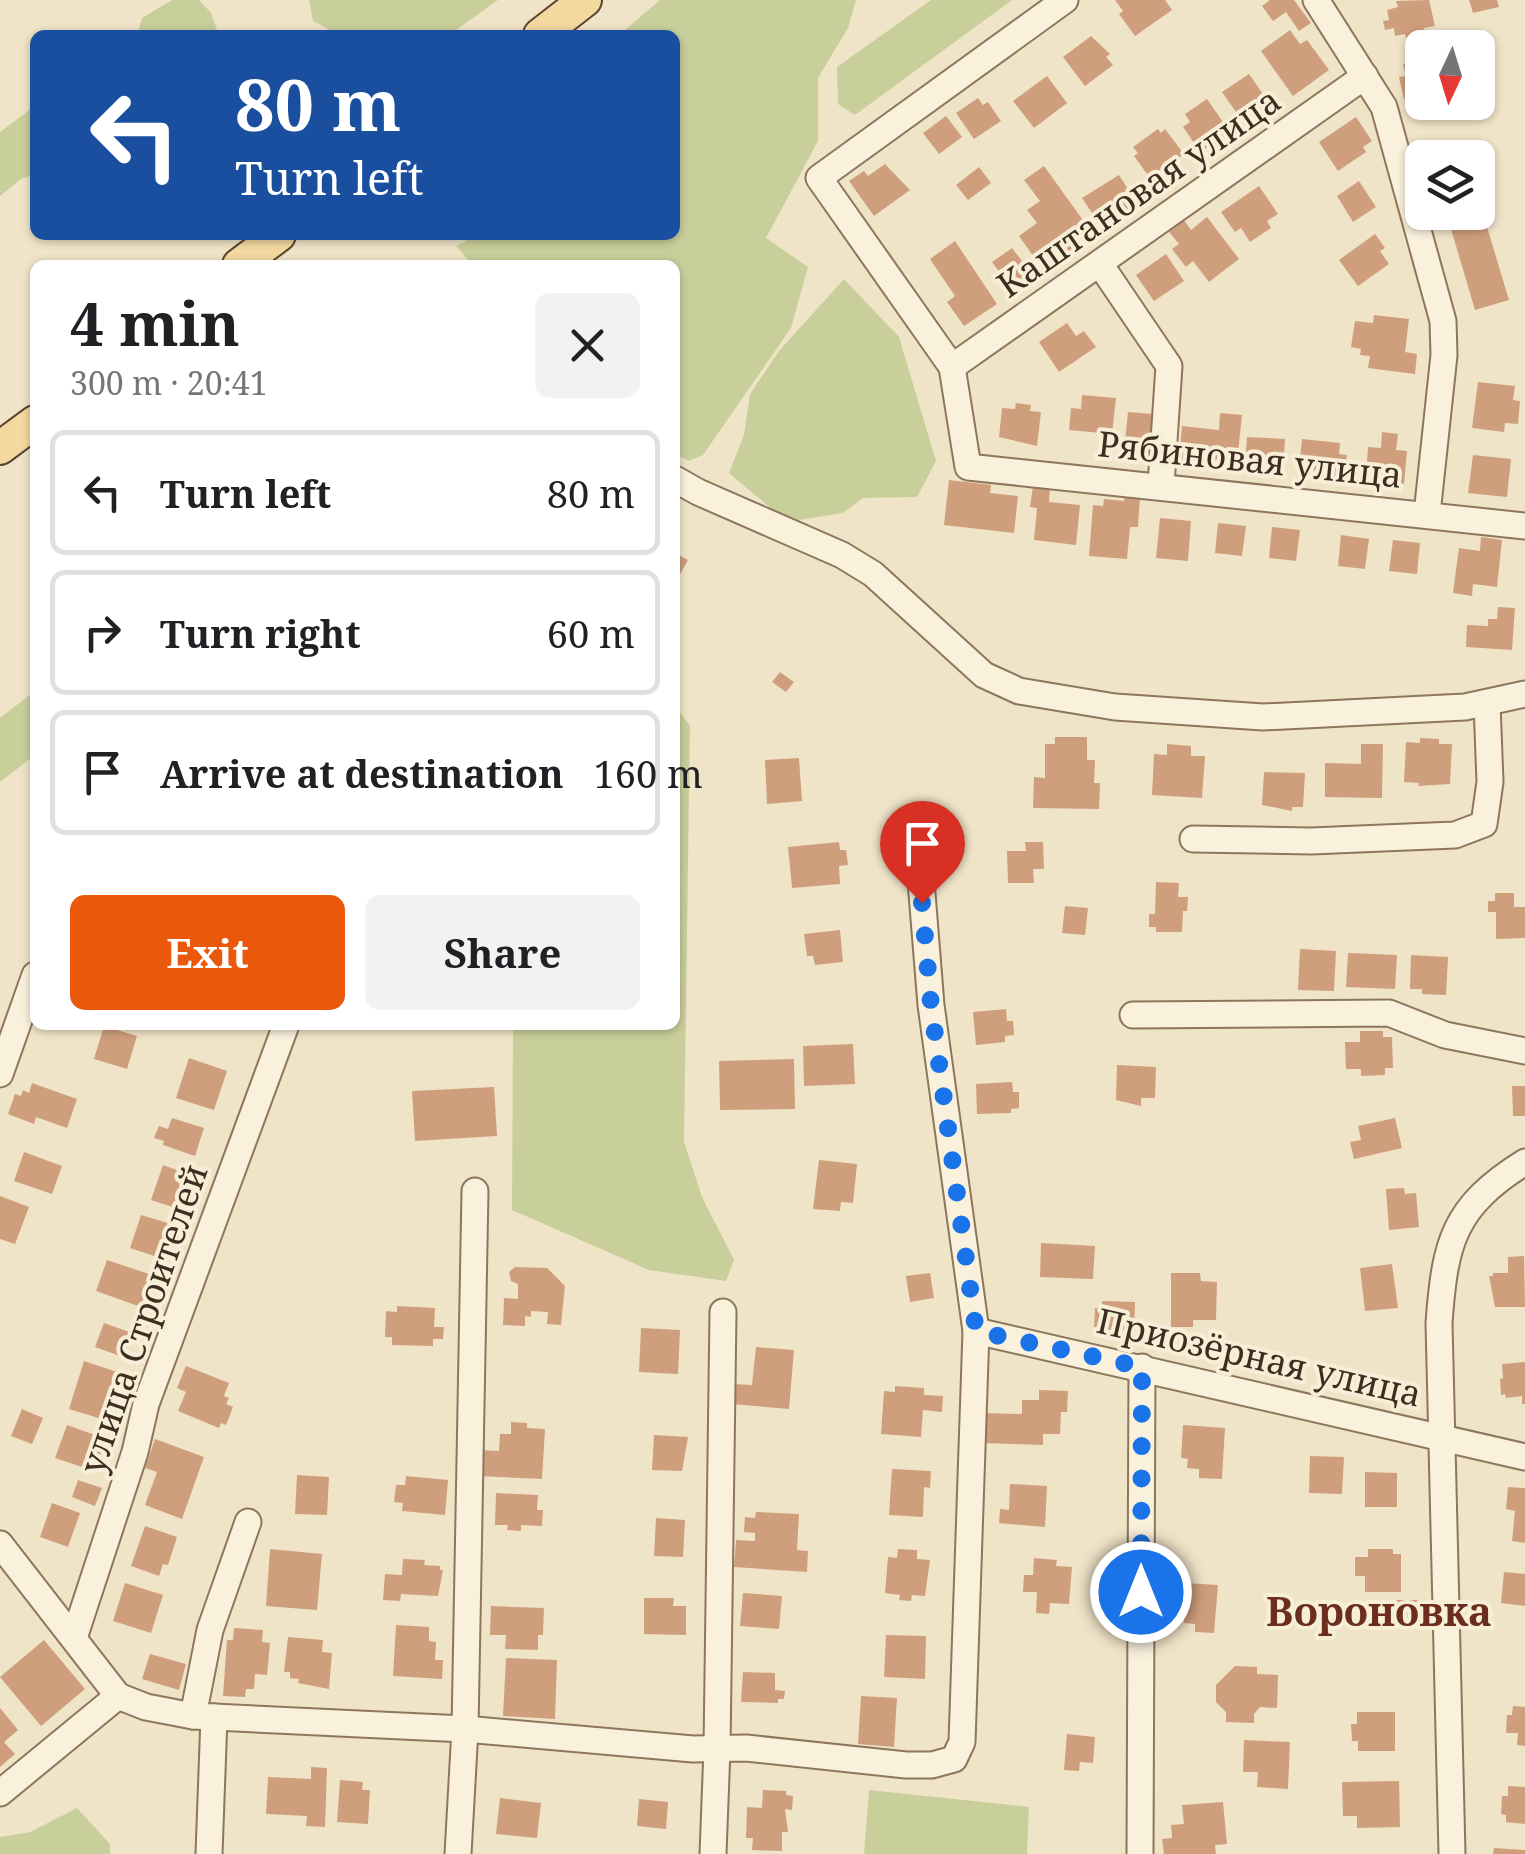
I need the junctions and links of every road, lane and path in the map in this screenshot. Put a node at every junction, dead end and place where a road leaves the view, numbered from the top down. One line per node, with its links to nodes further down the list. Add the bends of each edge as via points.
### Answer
1 (585, 0): 4 (main road)
2 (1066, 0): 9 (street, via 819,178)
3 (1316, 0): 5 (street)
4 (546, 30)
5 (1365, 76): 8 (street, Каштановая улица); 14 (street, via 1384,107 1442,321)
6 (272, 240): 7 (main road)
7 (246, 260)
8 (1100, 264): 9 (street, Каштановая улица); 13 (street, via 1169,366)
9 (952, 367): 13 (street, Рябиновая улица, via 968,466)
10 (30, 426): 11 (main road)
11 (0, 448)
12 (680, 481): 17 (street, via 873,574 984,676 1019,691 1116,708 1262,717)
13 (1161, 485): 14 (street, Рябиновая улица)
14 (1427, 514): 15 (street, Рябиновая улица)
15 (1525, 526)
16 (1525, 694): 17 (street)
17 (1487, 704): 18 (street, via 1484,824 1455,835)
18 (1193, 839)
19 (920, 869): 28 (street, via 931,1005)
20 (30, 989): 24 (street)
21 (1133, 1015): 23 (street, via 1389,1013 1445,1035)
22 (284, 1030): 34 (street, улица Строителей, via 146,1404)
23 (1525, 1051)
24 (0, 1074)
25 (1525, 1162): 30 (street, via 1480,1196 1450,1243 1439,1323)
26 (476, 1191): 37 (street)
27 (722, 1312): 38 (street)
28 (976, 1331): 29 (street, Приозёрная улица); 38 (street, via 962,1742 954,1758 932,1765)
29 (1142, 1367): 30 (street, Приозёрная улица); 43 (street)
30 (1442, 1436): 31 (street, Приозёрная улица); 44 (street)
31 (1525, 1457)
32 (248, 1522): 36 (street, via 210,1630)
33 (0, 1544): 34 (street)
34 (74, 1638): 35 (street)
35 (118, 1696): 36 (street); 39 (street)
36 (203, 1717): 37 (street); 40 (street)
37 (465, 1729): 38 (street); 41 (street)
38 (718, 1749): 42 (street)
39 (0, 1793)
40 (209, 1854)
41 (458, 1854)
42 (713, 1854)
43 (1140, 1854)
44 (1452, 1854)

